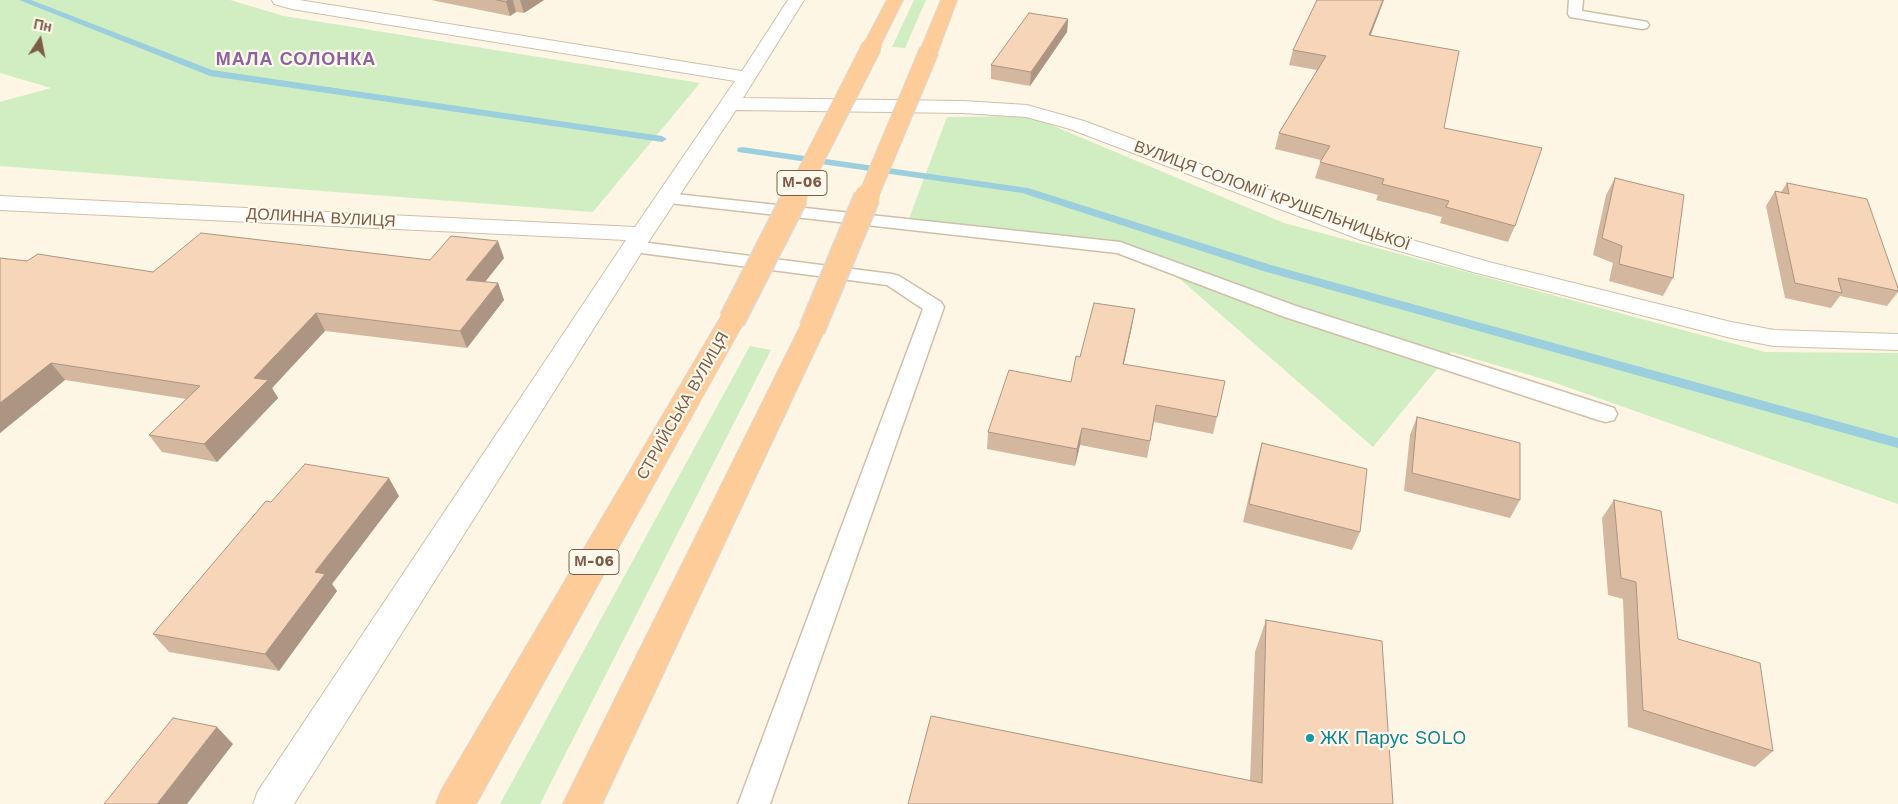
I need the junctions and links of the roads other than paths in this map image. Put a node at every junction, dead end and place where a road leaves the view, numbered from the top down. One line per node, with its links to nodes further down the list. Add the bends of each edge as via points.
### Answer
1 (280, 0): 7 (street, via 301,6)
2 (796, 0): 7 (street)
3 (894, 0): 15 (highway, СТРИЙСЬКА ВУЛИЦЯ / М-06, bridge, via 732,320)
4 (949, 0): 16 (highway, bridge, via 812,329)
5 (1576, 0): 6 (lane, via 1575,14)
6 (1642, 25)
7 (746, 76): 8 (street)
8 (730, 104): 9 (street); 12 (street, ВУЛИЦЯ СОЛОМІЇ КРУШЕЛЬНИЦЬКОЇ, via 1027,110 1076,125 1369,235 1481,267 1774,338)
9 (666, 198): 11 (street); 13 (lane, via 1120,248 1289,311)
10 (0, 203): 11 (street, ДОЛИННА ВУЛИЦЯ)
11 (637, 241): 14 (street); 17 (lane, via 892,280 934,307)
12 (1898, 342)
13 (1606, 414)
14 (272, 804)
15 (455, 804)
16 (582, 804)
17 (754, 804)

